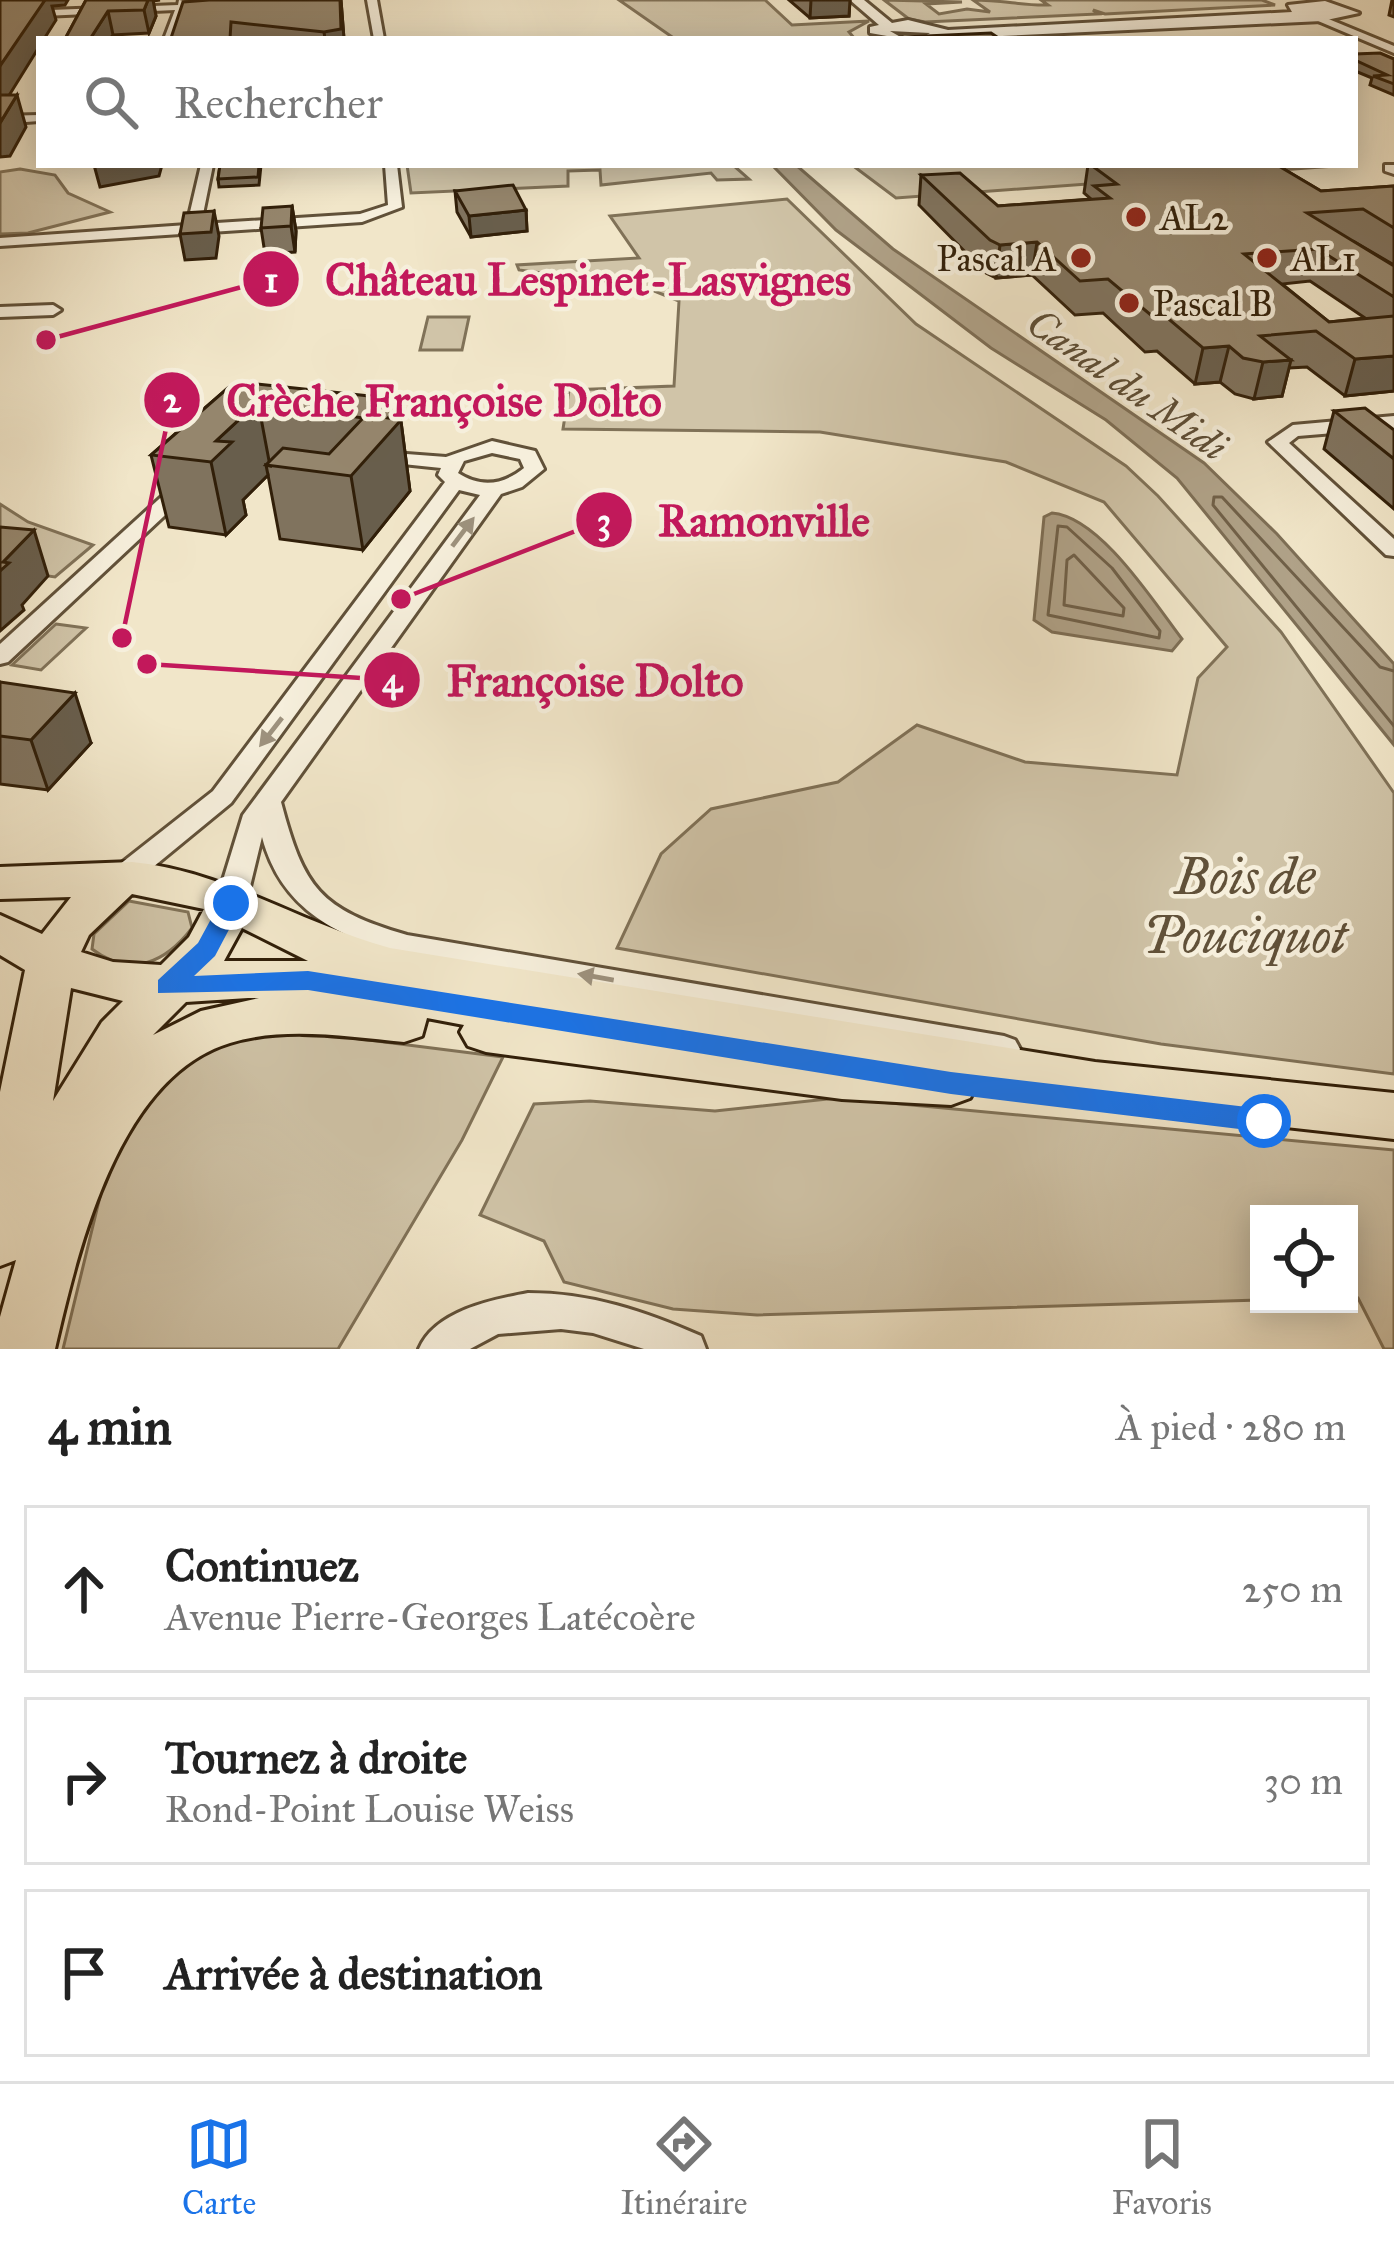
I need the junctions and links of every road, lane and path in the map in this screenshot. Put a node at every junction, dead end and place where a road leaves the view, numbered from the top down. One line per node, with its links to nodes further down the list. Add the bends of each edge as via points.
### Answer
1 (372, 0): 15 (street)
2 (856, 0): 12 (street)
3 (874, 0): 11 (street)
4 (1277, 0): 7 (street)
5 (183, 3): 6 (street); 9 (street); 14 (street)
6 (220, 5)
7 (1291, 5): 8 (street); 13 (street)
8 (1312, 12): 10 (street); 13 (street); 17 (street)
9 (0, 15)
10 (1345, 17): 17 (street)
11 (915, 24): 12 (street); 13 (street)
12 (887, 25): 16 (street, via 874,32)
13 (934, 33)
14 (171, 36)
15 (378, 36)
16 (887, 36)
17 (1394, 47)
18 (36, 118): 19 (street)
19 (0, 120)
20 (206, 168): 22 (street)
21 (391, 168): 22 (street, via 396,204 382,213)
22 (194, 222): 23 (street)
23 (0, 242)
24 (53, 310): 25 (street)
25 (0, 312)
26 (1394, 422): 31 (street, via 1293,431 1276,442)
27 (355, 453): 29 (street)
28 (199, 473): 32 (street)
29 (452, 473): 30 (street); 30 (street, via 466,452 492,447 532,459 530,475); 34 (street, one-way to 34, via 222,797)
30 (495, 488): 33 (street, one-way to 30)
31 (1394, 550)
32 (0, 657)
33 (266, 801): 36 (street, via 253,820); 41 (street, one-way to 33, via 937,1035 370,932 322,909 290,880)
34 (120, 879): 35 (main road); 36 (main road, via 171,882); 38 (main road, via 71,923)
35 (0, 883)
36 (231, 903): 39 (main road, via 207,949); 41 (main road, via 311,943 390,966 1095,1084)
37 (0, 933): 38 (main road)
38 (51, 962): 39 (main road, via 94,980); 44 (main road)
39 (167, 987): 40 (main road, via 308,980); 44 (main road, via 120,1036 84,1091)
40 (951, 1083): 43 (main road); 44 (main road, via 842,1077 345,1015 248,1016 178,1045 129,1087)
41 (1247, 1101): 42 (main road)
42 (1394, 1116)
43 (1394, 1132)
44 (27, 1236): 45 (main road)
45 (23, 1349)
46 (438, 1349): 47 (street, via 506,1312 546,1310 610,1318)
47 (687, 1349)

